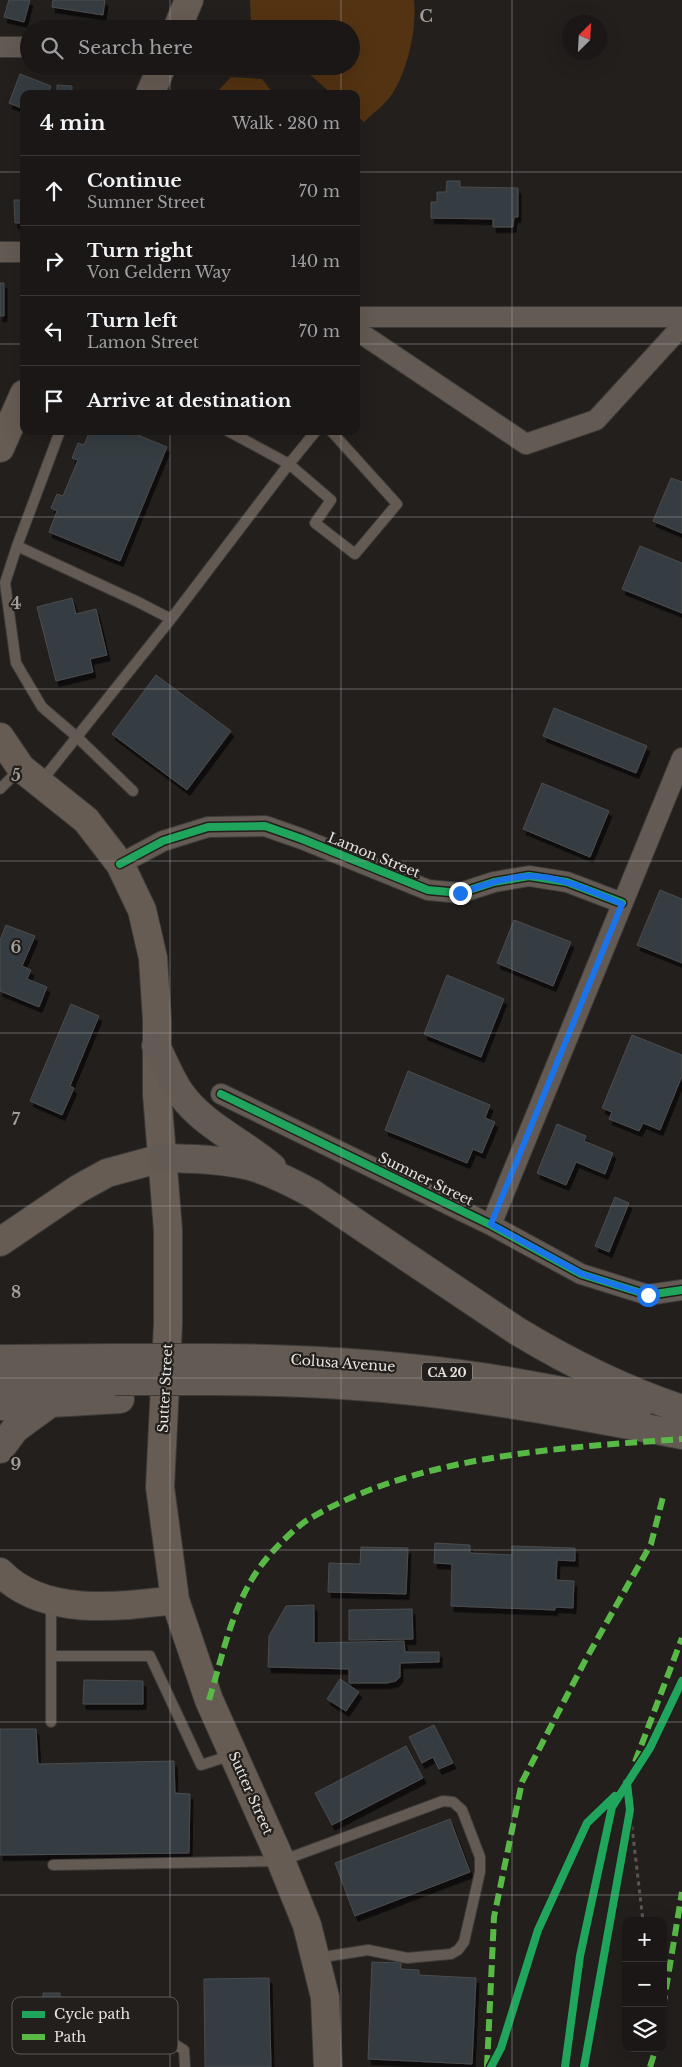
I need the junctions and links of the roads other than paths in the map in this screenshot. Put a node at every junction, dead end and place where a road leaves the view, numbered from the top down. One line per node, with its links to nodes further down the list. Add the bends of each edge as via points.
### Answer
1 (189, 0): 2 (main road)
2 (181, 20)
3 (0, 47): 4 (street)
4 (20, 47)
5 (158, 75): 6 (main road)
6 (152, 90)
7 (0, 252): 8 (street)
8 (20, 252)
9 (360, 317): 10 (street)
10 (682, 317)
11 (682, 326): 12 (street, via 596,420 526,444)
12 (360, 333)
13 (20, 403): 18 (main road)
14 (59, 435): 20 (lane)
15 (235, 435): 19 (lane)
16 (313, 435): 19 (lane)
17 (336, 435): 19 (lane, via 397,504 355,554 315,523 331,500)
18 (1, 445)
19 (289, 464): 21 (lane)
20 (17, 546): 21 (lane); 23 (lane, via 6,583 16,663 42,707)
21 (170, 619): 23 (lane)
22 (0, 737): 25 (main road, Sutter Street)
23 (77, 737): 25 (lane); 27 (lane)
24 (682, 758): 29 (street)
25 (31, 776): 26 (lane); 28 (main road, Sutter Street, via 86,820)
26 (0, 789)
27 (133, 792)
28 (120, 864): 29 (street, Lamon Street, via 163,841 208,827 265,826 428,890 460,893 494,882 529,876 568,882); 30 (main road, Sutter Street, via 142,910 153,958)
29 (622, 904): 34 (street)
30 (156, 1046): 32 (main road, Sutter Street); 33 (highway, via 172,1080 192,1106)
31 (221, 1094): 34 (street, Sumner Street)
32 (162, 1158): 33 (highway, via 202,1159 250,1166); 35 (main road, via 100,1177); 49 (main road, Sutter Street, via 168,1230 168,1324 160,1487)
33 (286, 1180): 43 (highway, via 313,1194 549,1350 615,1383)
34 (491, 1224): 36 (street, Sumner Street, via 582,1274 648,1295)
35 (0, 1242)
36 (682, 1290)
37 (0, 1359): 39 (highway, Colusa Avenue / CA 20)
38 (211, 1378): 39 (highway, Colusa Avenue / CA 20, bridge); 44 (highway, Colusa Avenue / CA 20, via 324,1361 434,1371); 45 (highway, Colusa Avenue / CA 20, via 329,1384 467,1398)
39 (116, 1380): 40 (highway, Colusa Avenue / CA 20); 41 (highway)
40 (0, 1382)
41 (52, 1402): 42 (highway); 46 (highway, via 15,1429)
42 (0, 1406)
43 (682, 1409)
44 (682, 1414)
45 (682, 1435)
46 (0, 1449)
47 (0, 1572): 48 (main road, via 29,1592)
48 (51, 1600): 49 (main road, via 126,1606); 50 (lane)
49 (175, 1600): 52 (main road, Sutter Street, via 209,1700)
50 (51, 1656): 51 (lane); 52 (lane, via 150,1656 201,1765)
51 (51, 1722)
52 (233, 1754): 53 (main road, Sutter Street)
53 (281, 1861): 54 (lane); 55 (main road, Sutter Street, via 307,1925); 55 (lane, via 443,1801 453,1802 462,1810 480,1857 480,1872 464,1942 458,1950 451,1954 407,1958 368,1950)
54 (53, 1865)
55 (315, 1959): 58 (main road, Sutter Street, via 324,1998)
56 (178, 2046): 57 (lane, via 184,2050)
57 (185, 2067)
58 (328, 2067)

